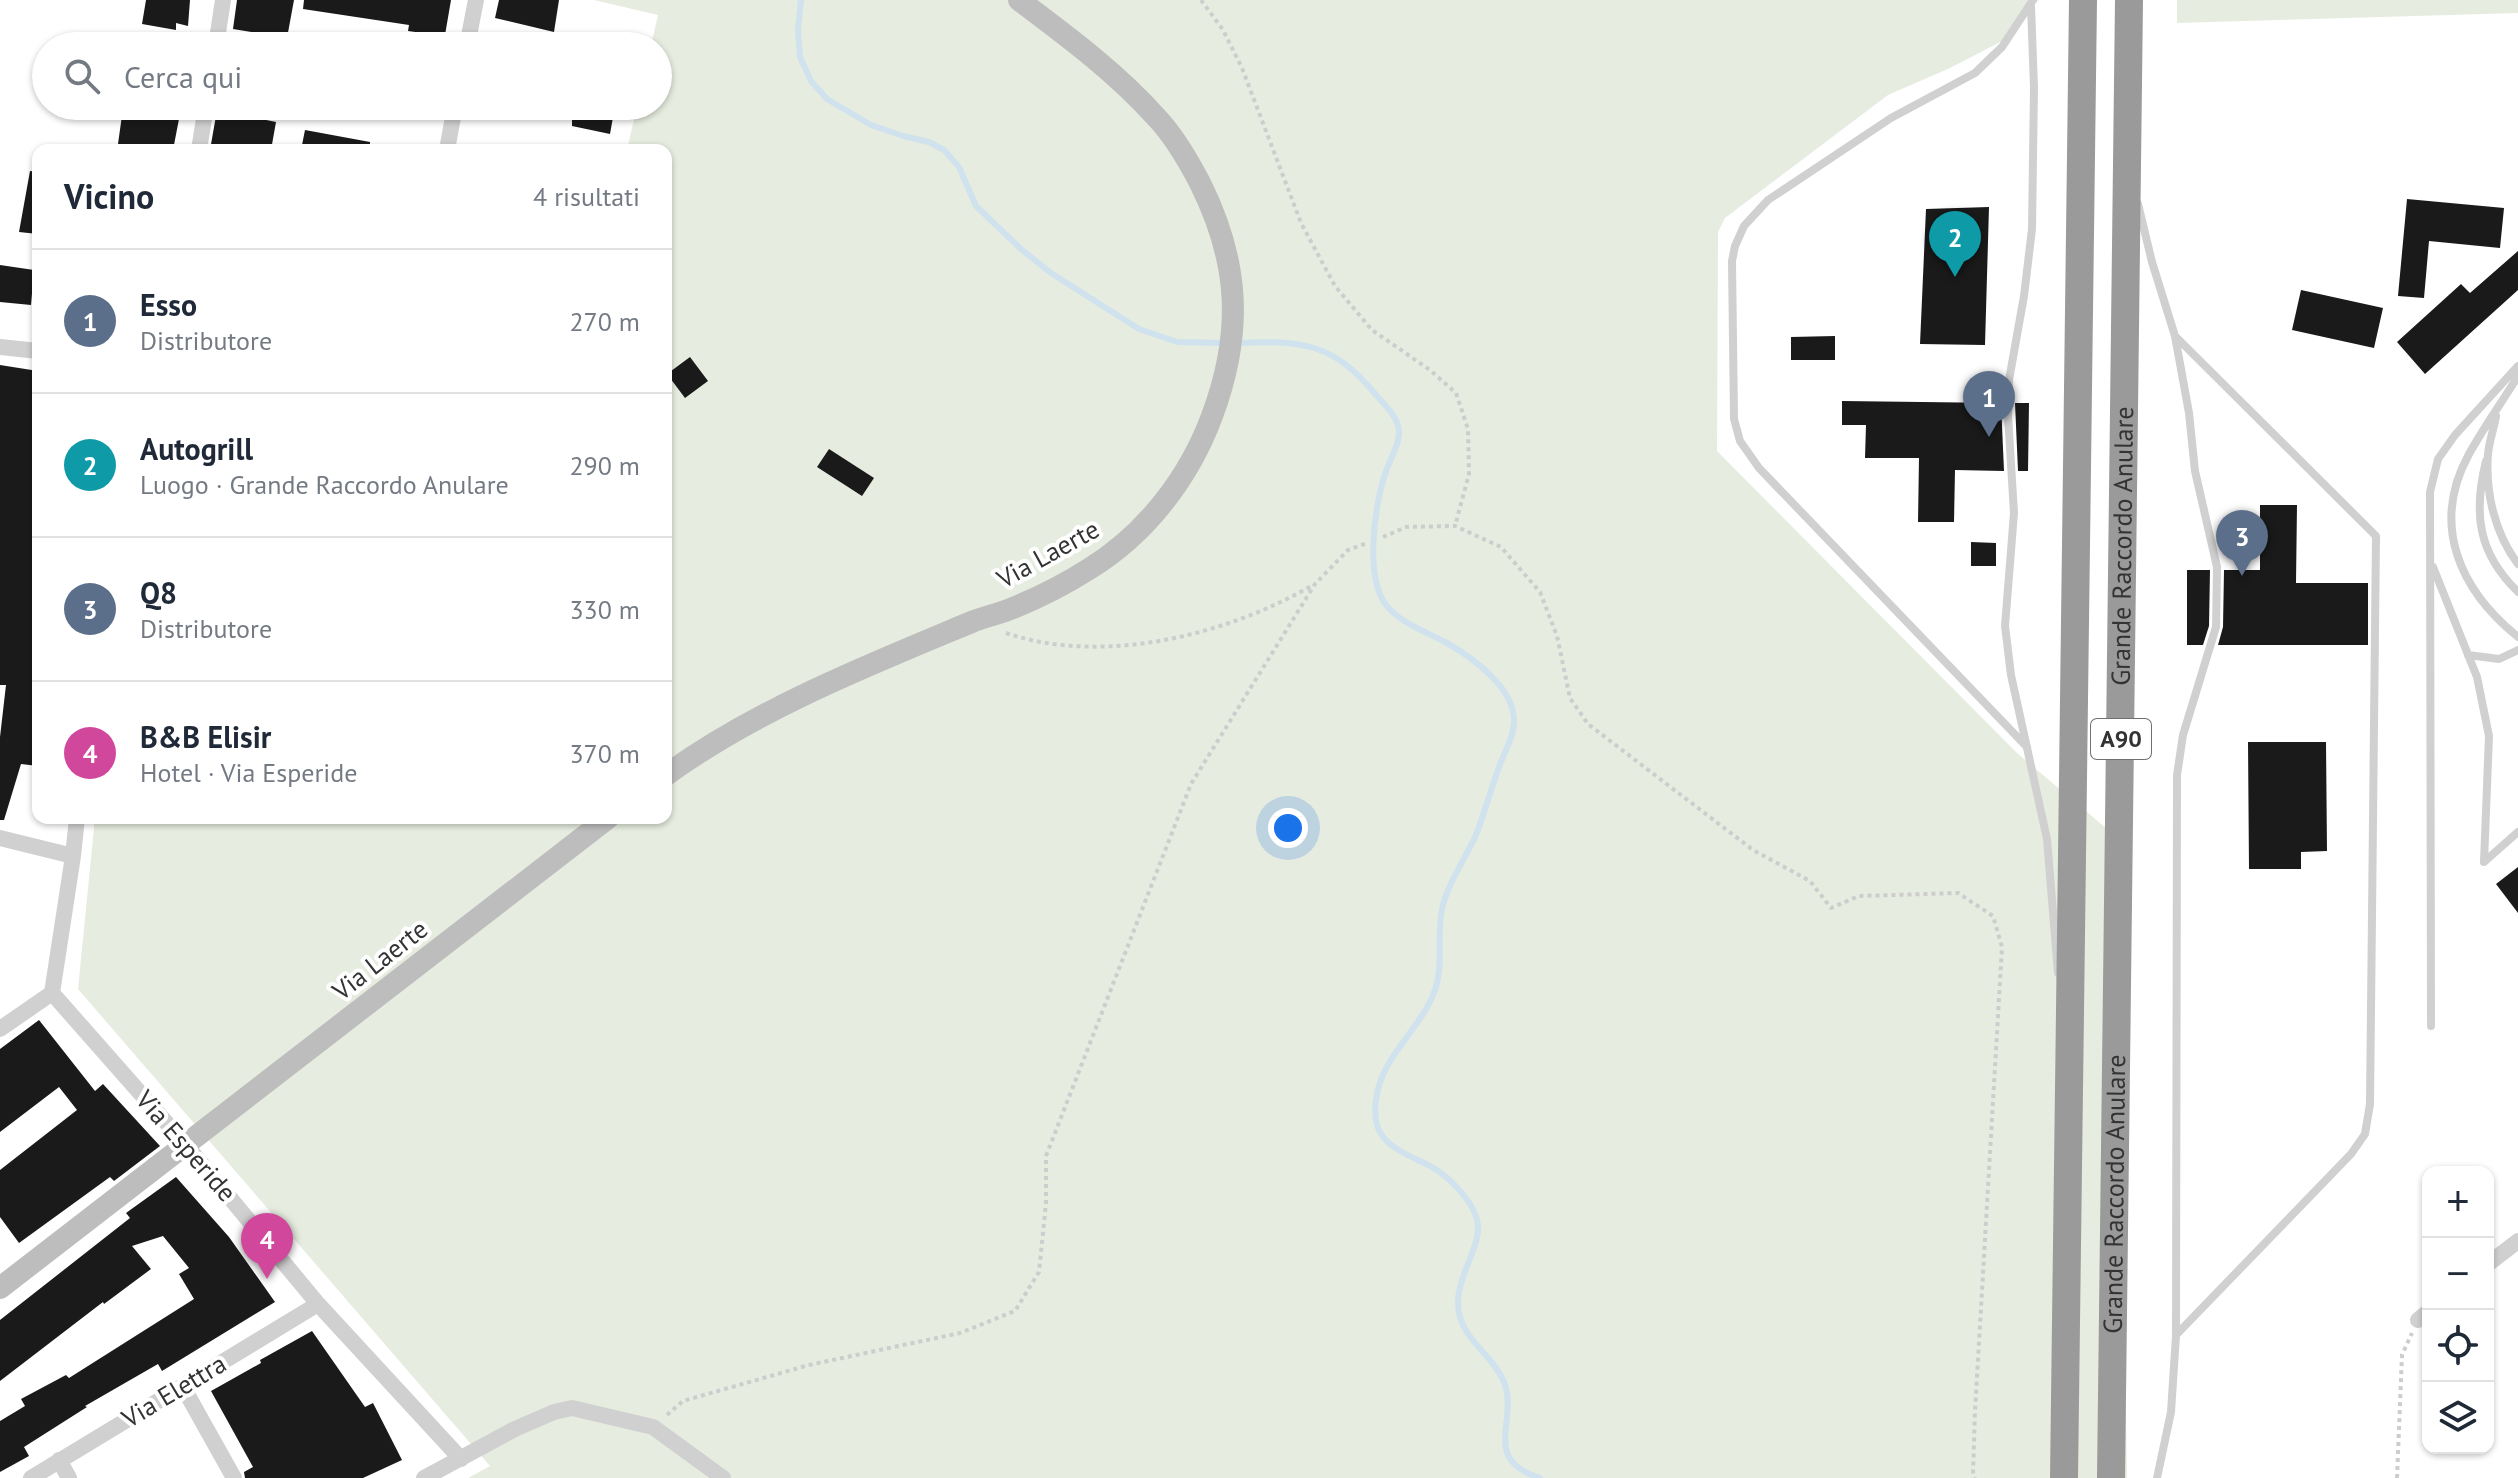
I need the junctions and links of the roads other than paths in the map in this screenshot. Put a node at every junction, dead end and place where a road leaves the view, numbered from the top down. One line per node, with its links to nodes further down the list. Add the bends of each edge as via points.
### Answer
1 (223, 0): 7 (street)
2 (476, 0): 8 (street)
3 (1019, 0): 27 (street, Via Laerte, via 1116,78 1171,135 1222,233 1234,312 1224,380 1208,426 1174,489 1137,532 1081,574 779,708)
4 (2083, 0): 38 (highway, Grande Raccordo Anulare / A90)
5 (2129, 0): 11 (highway, Grande Raccordo Anulare / A90)
6 (2032, 3): 26 (lane, via 2032,229 2009,380 2014,513 2005,626); 26 (lane, via 1997,53 1975,73 1881,124 1768,200 1744,226 1732,261 1733,410 1744,449)
7 (218, 32)
8 (470, 32)
9 (204, 120): 12 (street)
10 (452, 120): 13 (street)
11 (2127, 133): 14 (lane, via 2143,224); 54 (highway, Grande Raccordo Anulare / A90)
12 (200, 144)
13 (448, 144)
14 (2175, 336): 44 (lane, via 2195,471 2216,554 2218,600 2214,638 2183,735 2177,775); 44 (lane, via 2376,536 2370,1104 2365,1134)
15 (0, 347): 16 (street)
16 (32, 350)
17 (2518, 366): 20 (lane, via 2438,459 2430,492)
18 (2518, 377): 19 (lane); 23 (lane, via 2467,457 2450,526 2464,577)
19 (2497, 414): 21 (lane, via 2488,454 2491,504 2501,537); 22 (lane, via 2479,515 2491,557)
20 (2431, 562): 25 (lane); 36 (lane)
21 (2518, 564)
22 (2518, 592)
23 (2518, 637)
24 (2518, 650): 25 (lane, via 2499,659)
25 (2468, 655): 30 (lane, via 2489,736 2484,862)
26 (2027, 748): 33 (lane, via 2047,839)
27 (672, 771)
28 (76, 824): 32 (street)
29 (600, 824): 39 (street, Via Laerte)
30 (2518, 832)
31 (0, 838): 32 (street)
32 (73, 856): 35 (street)
33 (2058, 978)
34 (2060, 990): 38 (lane)
35 (52, 993): 37 (street); 39 (street, Via Esperide)
36 (2431, 1026)
37 (0, 1029)
38 (2070, 1062): 53 (highway, Grande Raccordo Anulare / A90)
39 (186, 1145): 42 (street, Via Laerte); 43 (street, Via Esperide)
40 (2518, 1241): 41 (street)
41 (2494, 1259)
42 (0, 1288)
43 (318, 1304): 45 (street, Via Elettra); 46 (street, Via Esperide)
44 (2176, 1336): 55 (lane, via 2171,1412)
45 (183, 1387): 47 (street, Via Elettra); 50 (street)
46 (461, 1459): 51 (street); 52 (street, via 515,1429 572,1408 653,1427)
47 (59, 1460): 48 (street, Via Elettra); 49 (street)
48 (31, 1478)
49 (69, 1478)
50 (234, 1478)
51 (424, 1478)
52 (723, 1478)
53 (2064, 1478)
54 (2111, 1478)
55 (2157, 1478)

